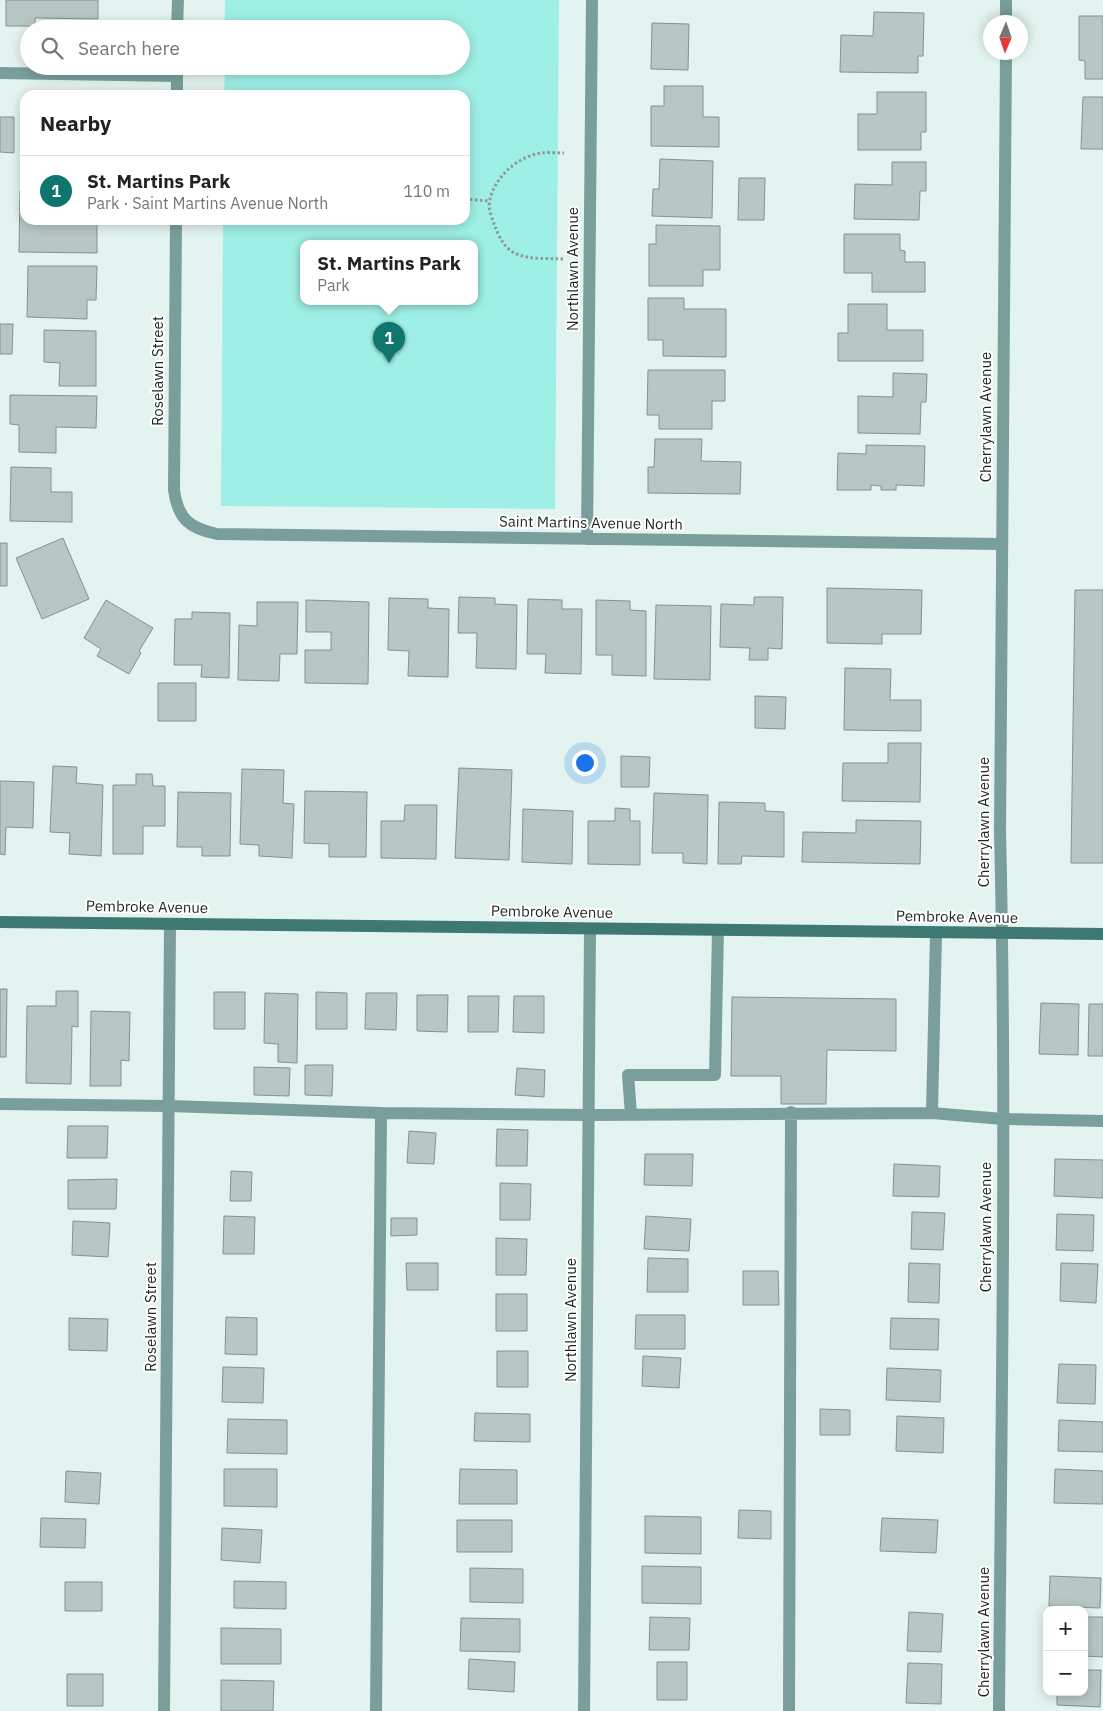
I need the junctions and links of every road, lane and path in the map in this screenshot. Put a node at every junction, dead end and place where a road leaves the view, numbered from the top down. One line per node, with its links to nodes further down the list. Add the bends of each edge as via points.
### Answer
1 (178, 0): 5 (street)
2 (592, 0): 17 (street, Northlawn Avenue)
3 (1006, 0): 4 (street)
4 (1006, 15)
5 (177, 20)
6 (1006, 60): 18 (street, Cherrylawn Avenue)
7 (0, 73): 8 (street)
8 (20, 73)
9 (177, 75): 10 (street)
10 (177, 90)
11 (564, 153): 13 (path, via 542,152 523,158 509,168)
12 (470, 200): 13 (path)
13 (489, 200): 15 (path, via 501,242 516,254)
14 (176, 225): 16 (street, Roselawn Street, via 174,490 176,505)
15 (563, 259)
16 (185, 519): 17 (street, Saint Martins Avenue North, via 199,530 217,534)
17 (587, 539): 18 (street, Saint Martins Avenue North)
18 (1002, 544): 24 (street, Cherrylawn Avenue)
19 (0, 922): 20 (street, Pembroke Avenue)
20 (170, 924): 21 (street, Pembroke Avenue); 27 (street, Roselawn Street)
21 (590, 929): 22 (street, Pembroke Avenue); 32 (street, Northlawn Avenue)
22 (718, 930): 23 (street, Pembroke Avenue); 31 (street, via 715,1075 628,1075)
23 (936, 933): 24 (street, Pembroke Avenue); 30 (street)
24 (1002, 933): 25 (street, Pembroke Avenue); 33 (street, Cherrylawn Avenue)
25 (1103, 934)
26 (0, 1104): 27 (street)
27 (169, 1106): 29 (street); 35 (street, Roselawn Street)
28 (791, 1112): 30 (street); 31 (street); 38 (street)
29 (381, 1113): 32 (street); 36 (street)
30 (932, 1113): 33 (street)
31 (631, 1114): 32 (street)
32 (589, 1115): 37 (street, Northlawn Avenue)
33 (1003, 1119): 34 (street); 39 (street, Cherrylawn Avenue)
34 (1103, 1121)
35 (164, 1711)
36 (376, 1711)
37 (584, 1711)
38 (789, 1711)
39 (999, 1711)

